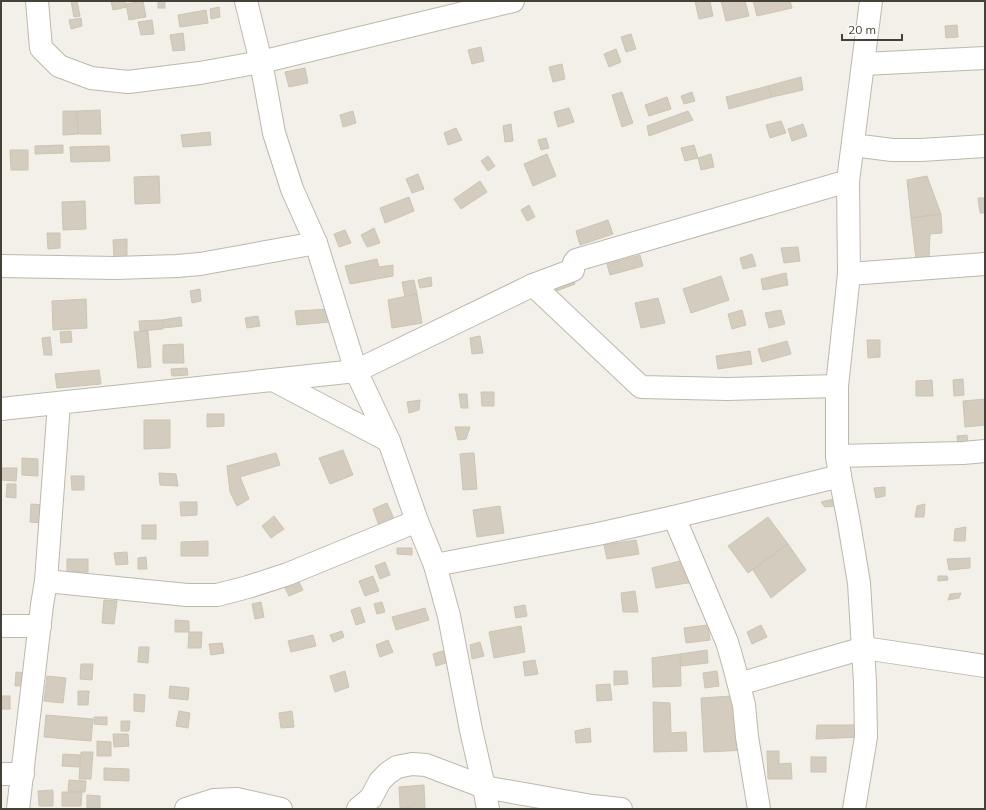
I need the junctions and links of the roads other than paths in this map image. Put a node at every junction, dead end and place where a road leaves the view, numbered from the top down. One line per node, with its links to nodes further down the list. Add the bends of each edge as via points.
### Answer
1 (37, 1): 6 (street, via 41,48 59,66 91,78 128,82)
2 (246, 1): 6 (street)
3 (513, 1): 6 (street)
4 (871, 1): 7 (street)
5 (985, 58): 7 (street)
6 (261, 62): 11 (street, via 274,133 292,189)
7 (863, 64): 8 (street)
8 (853, 145): 9 (street, via 892,150); 10 (street)
9 (985, 146)
10 (848, 181): 14 (street); 15 (street, via 576,260 573,270)
11 (316, 243): 13 (street, via 177,266); 16 (street)
12 (985, 264): 14 (street)
13 (1, 266)
14 (849, 274): 18 (street)
15 (533, 285): 16 (street); 18 (street, via 641,387 727,390)
16 (356, 371): 17 (street); 21 (street)
17 (275, 381): 19 (street); 21 (street)
18 (836, 386): 23 (street)
19 (59, 403): 20 (street); 27 (street)
20 (1, 409)
21 (389, 441): 25 (street)
22 (985, 451): 23 (street)
23 (838, 466): 24 (street); 30 (street, via 859,583)
24 (674, 517): 26 (street, via 598,534); 32 (street, via 727,642)
25 (417, 521): 26 (street); 27 (street, via 288,574 217,595 187,595)
26 (435, 564): 35 (street, via 449,616)
27 (46, 581): 29 (street)
28 (1, 626): 29 (street)
29 (40, 626): 34 (street)
30 (864, 648): 31 (street); 32 (street); 43 (street, via 866,737)
31 (984, 664)
32 (739, 684): 42 (street)
33 (1, 774): 34 (street)
34 (23, 774): 37 (street)
35 (484, 787): 39 (street, via 426,765 412,764 388,773 380,781 371,798); 40 (street); 41 (street)
36 (268, 808): 38 (street, via 237,799 214,800)
37 (18, 809)
38 (186, 809)
39 (358, 809)
40 (488, 809)
41 (621, 809)
42 (759, 809)
43 (854, 809)

